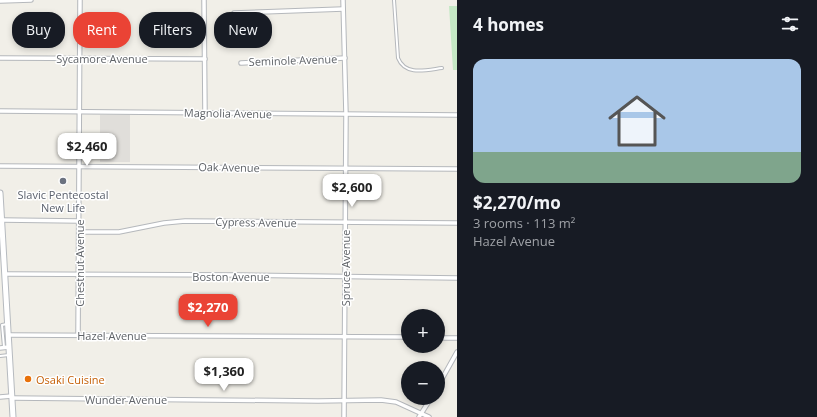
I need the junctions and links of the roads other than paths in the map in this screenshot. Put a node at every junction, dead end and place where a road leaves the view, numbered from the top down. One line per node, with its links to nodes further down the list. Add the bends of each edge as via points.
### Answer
1 (30, 0): 6 (street)
2 (80, 0): 10 (street, Chestnut Avenue)
3 (204, 0): 12 (street)
4 (343, 0): 7 (street, Spruce Avenue)
5 (394, 0): 14 (lane, via 398,58 401,65 409,70)
6 (0, 1)
7 (343, 9): 8 (street); 11 (street, Spruce Avenue)
8 (261, 12)
9 (0, 58): 10 (street, Sycamore Avenue)
10 (80, 58): 12 (street, Sycamore Avenue); 16 (street, Chestnut Avenue)
11 (346, 58): 13 (street, Seminole Avenue); 18 (street, Spruce Avenue)
12 (205, 59): 17 (street)
13 (241, 63)
14 (442, 68)
15 (0, 111): 16 (street, Magnolia Avenue)
16 (80, 112): 17 (street, Magnolia Avenue); 21 (street, Chestnut Avenue)
17 (205, 113): 18 (street, Magnolia Avenue)
18 (346, 114): 19 (street, Magnolia Avenue); 22 (street, Spruce Avenue)
19 (457, 115)
20 (0, 166): 21 (street, Oak Avenue)
21 (80, 166): 22 (street, Oak Avenue); 26 (street, Chestnut Avenue)
22 (345, 168): 23 (street, Oak Avenue); 27 (street, Spruce Avenue)
23 (457, 169)
24 (0, 193): 25 (street)
25 (2, 220): 26 (street); 30 (street)
26 (79, 220): 29 (street, Chestnut Avenue)
27 (345, 222): 28 (street, Cypress Avenue); 29 (street, Cypress Avenue, via 174,222 119,232); 33 (street, Spruce Avenue)
28 (457, 222)
29 (79, 232): 32 (street, Chestnut Avenue)
30 (2, 247): 31 (street)
31 (5, 274): 32 (street, Boston Avenue); 36 (street)
32 (78, 275): 33 (street, Boston Avenue); 39 (street, Chestnut Avenue)
33 (345, 277): 34 (street, Boston Avenue); 40 (street, Spruce Avenue)
34 (457, 278)
35 (0, 297): 36 (street)
36 (6, 297): 37 (street)
37 (8, 323): 38 (street); 44 (lane, via 2,325)
38 (8, 335): 39 (street, Hazel Avenue); 44 (street)
39 (78, 335): 40 (street, Hazel Avenue)
40 (344, 337): 41 (street, Hazel Avenue); 51 (street, Spruce Avenue)
41 (401, 337)
42 (445, 338): 43 (street)
43 (457, 338)
44 (4, 347): 46 (street)
45 (457, 352): 48 (street)
46 (10, 355): 47 (lane); 50 (street)
47 (0, 356)
48 (445, 373)
49 (0, 397): 50 (street, Wunder Avenue)
50 (12, 397): 51 (street, Wunder Avenue); 54 (street)
51 (344, 400): 53 (street, Wunder Avenue, via 391,401); 55 (street, Spruce Avenue)
52 (426, 405): 53 (street)
53 (420, 415): 56 (street, Wunder Avenue)
54 (13, 417)
55 (344, 417)
56 (429, 417)

